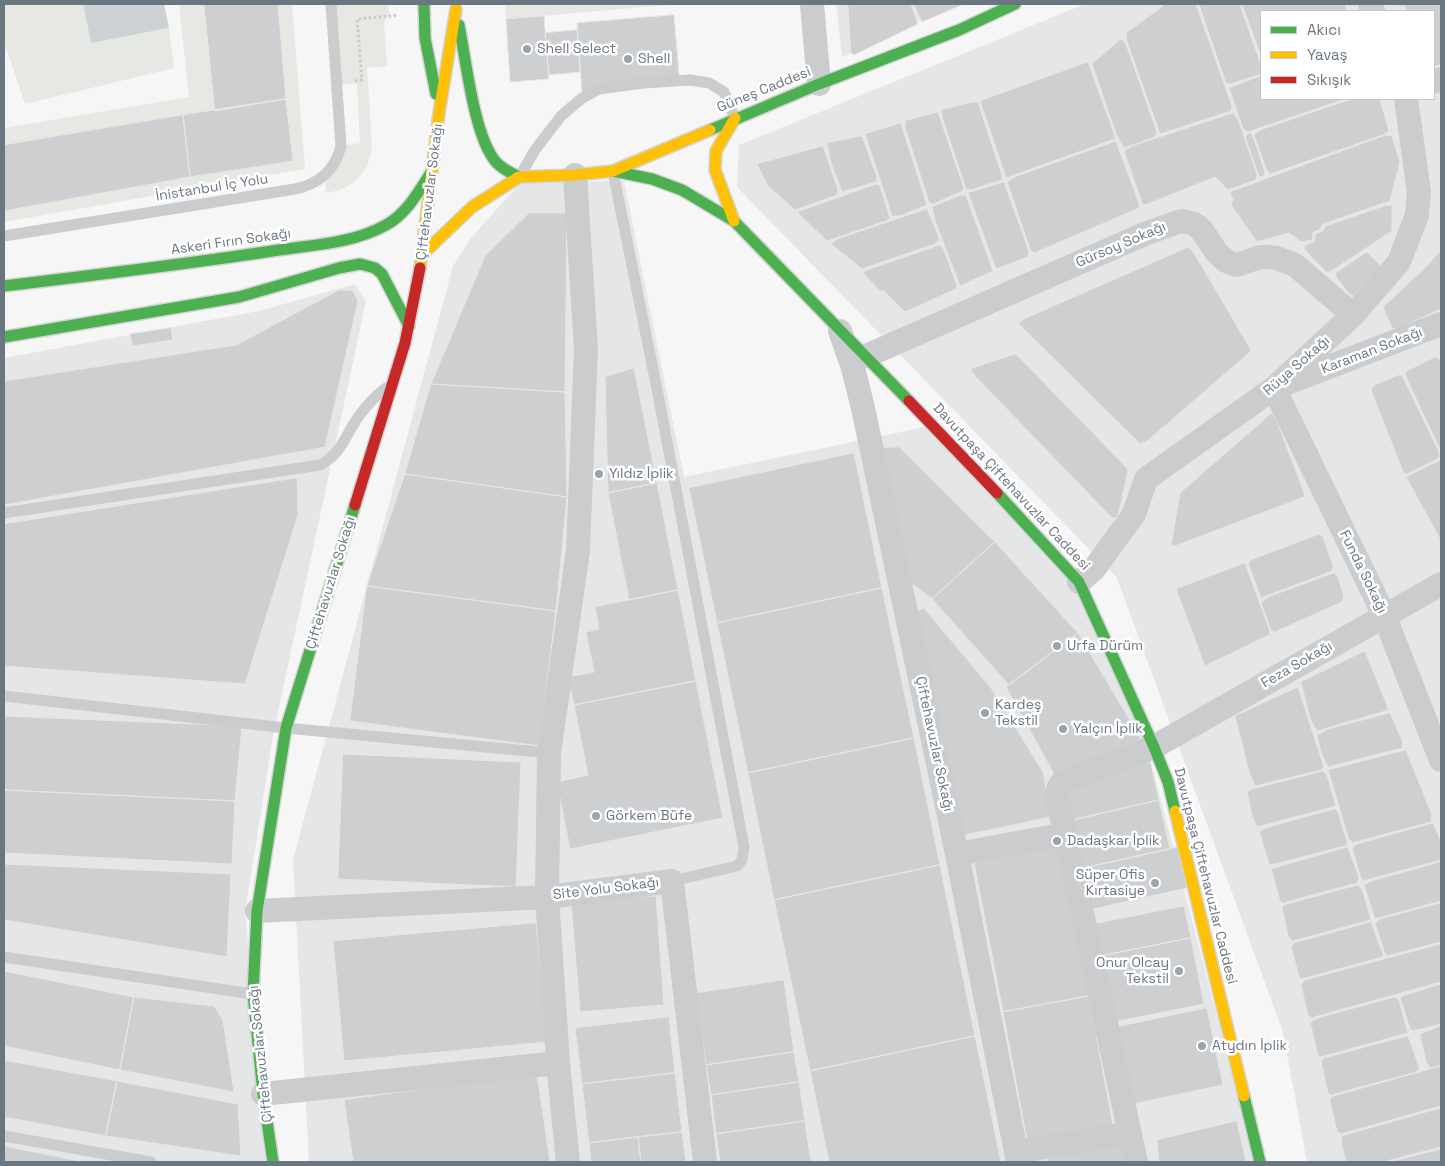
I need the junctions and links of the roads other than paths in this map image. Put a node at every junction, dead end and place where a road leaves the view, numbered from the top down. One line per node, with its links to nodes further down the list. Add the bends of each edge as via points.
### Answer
1 (331, 4): 15 (lane, İnistanbul İç Yolu, via 341,146 338,159 325,175 306,187)
2 (424, 4): 8 (street, via 426,38)
3 (812, 4): 6 (street)
4 (1015, 4): 6 (street, Güneş Caddesi, via 959,30)
5 (456, 7): 8 (street, Çiftehavuzlar Sokağı); 13 (street, via 482,135 496,162)
6 (819, 84): 9 (street, Güneş Caddesi)
7 (1406, 100): 18 (street, Rüya Sokağı, via 1420,192 1417,215 1398,262)
8 (439, 113): 10 (street, Çiftehavuzlar Sokağı)
9 (735, 118): 11 (street, Güneş Caddesi); 13 (lane, via 724,92 709,83 690,80 644,82 599,89 561,116); 14 (street, via 716,151 715,170)
10 (433, 169): 16 (street, Çiftehavuzlar Sokağı); 17 (street, Askeri Fırın Sokağı, via 399,217 380,229 351,237 234,258)
11 (613, 171): 12 (street, Güneş Caddesi); 14 (street, Davutpaşa Çiftehavuzlar Caddesi, via 652,179 682,190); 37 (lane, via 744,847 742,860 737,866)
12 (575, 175): 13 (street, Güneş Caddesi); 33 (street, via 586,349 578,551)
13 (519, 178): 16 (street, via 472,207)
14 (734, 221): 21 (street, Davutpaşa Çiftehavuzlar Caddesi)
15 (4, 236)
16 (423, 254): 20 (street, Çiftehavuzlar Sokağı)
17 (4, 286)
18 (1353, 315): 23 (street, Gürsoy Sokağı, via 1295,265 1268,257 1237,265 1226,262 1198,226 1181,221); 25 (street, Rüya Sokağı)
19 (1441, 324): 25 (street, Karaman Sokağı)
20 (409, 326): 22 (street, via 382,274 375,268 360,264 239,297); 24 (street, Çiftehavuzlar Sokağı)
21 (839, 328): 23 (street, Davutpaşa Çiftehavuzlar Caddesi); 36 (street, Çiftehavuzlar Sokağı, via 863,408)
22 (4, 337)
23 (866, 356): 27 (street, Davutpaşa Çiftehavuzlar Caddesi)
24 (393, 382): 26 (lane, via 374,397 337,453 320,465); 31 (street, Çiftehavuzlar Sokağı)
25 (1274, 388): 27 (street, Rüya Sokağı, via 1146,479 1134,514 1094,570); 29 (street, Funda Sokağı)
26 (4, 513)
27 (1079, 582): 32 (street, Davutpaşa Çiftehavuzlar Caddesi)
28 (1441, 584): 29 (street, Feza Sokağı)
29 (1384, 615): 32 (street, Feza Sokağı); 34 (street, Funda Sokağı)
30 (4, 696): 31 (lane)
31 (286, 728): 33 (lane); 39 (street, Çiftehavuzlar Sokağı)
32 (1154, 747): 35 (street, via 1061,783 1057,792); 52 (street, Davutpaşa Çiftehavuzlar Caddesi, via 1168,782)
33 (549, 753): 38 (street)
34 (1441, 760)
35 (1066, 834): 36 (street); 44 (street)
36 (957, 854): 46 (street, Çiftehavuzlar Sokağı)
37 (672, 881): 38 (street, Site Yolu Sokağı); 50 (street, Site Yolu Sokağı)
38 (547, 896): 39 (street, Site Yolu Sokağı); 42 (street)
39 (257, 911): 41 (street, Çiftehavuzlar Sokağı)
40 (4, 956): 41 (lane)
41 (252, 994): 43 (street, Çiftehavuzlar Sokağı)
42 (558, 1062): 43 (street); 49 (street)
43 (264, 1094): 48 (street, Çiftehavuzlar Sokağı)
44 (1129, 1134): 46 (street); 51 (street)
45 (4, 1136): 47 (lane)
46 (1017, 1157)
47 (151, 1162)
48 (273, 1162)
49 (568, 1162)
50 (705, 1162)
51 (1136, 1162)
52 (1260, 1162)

